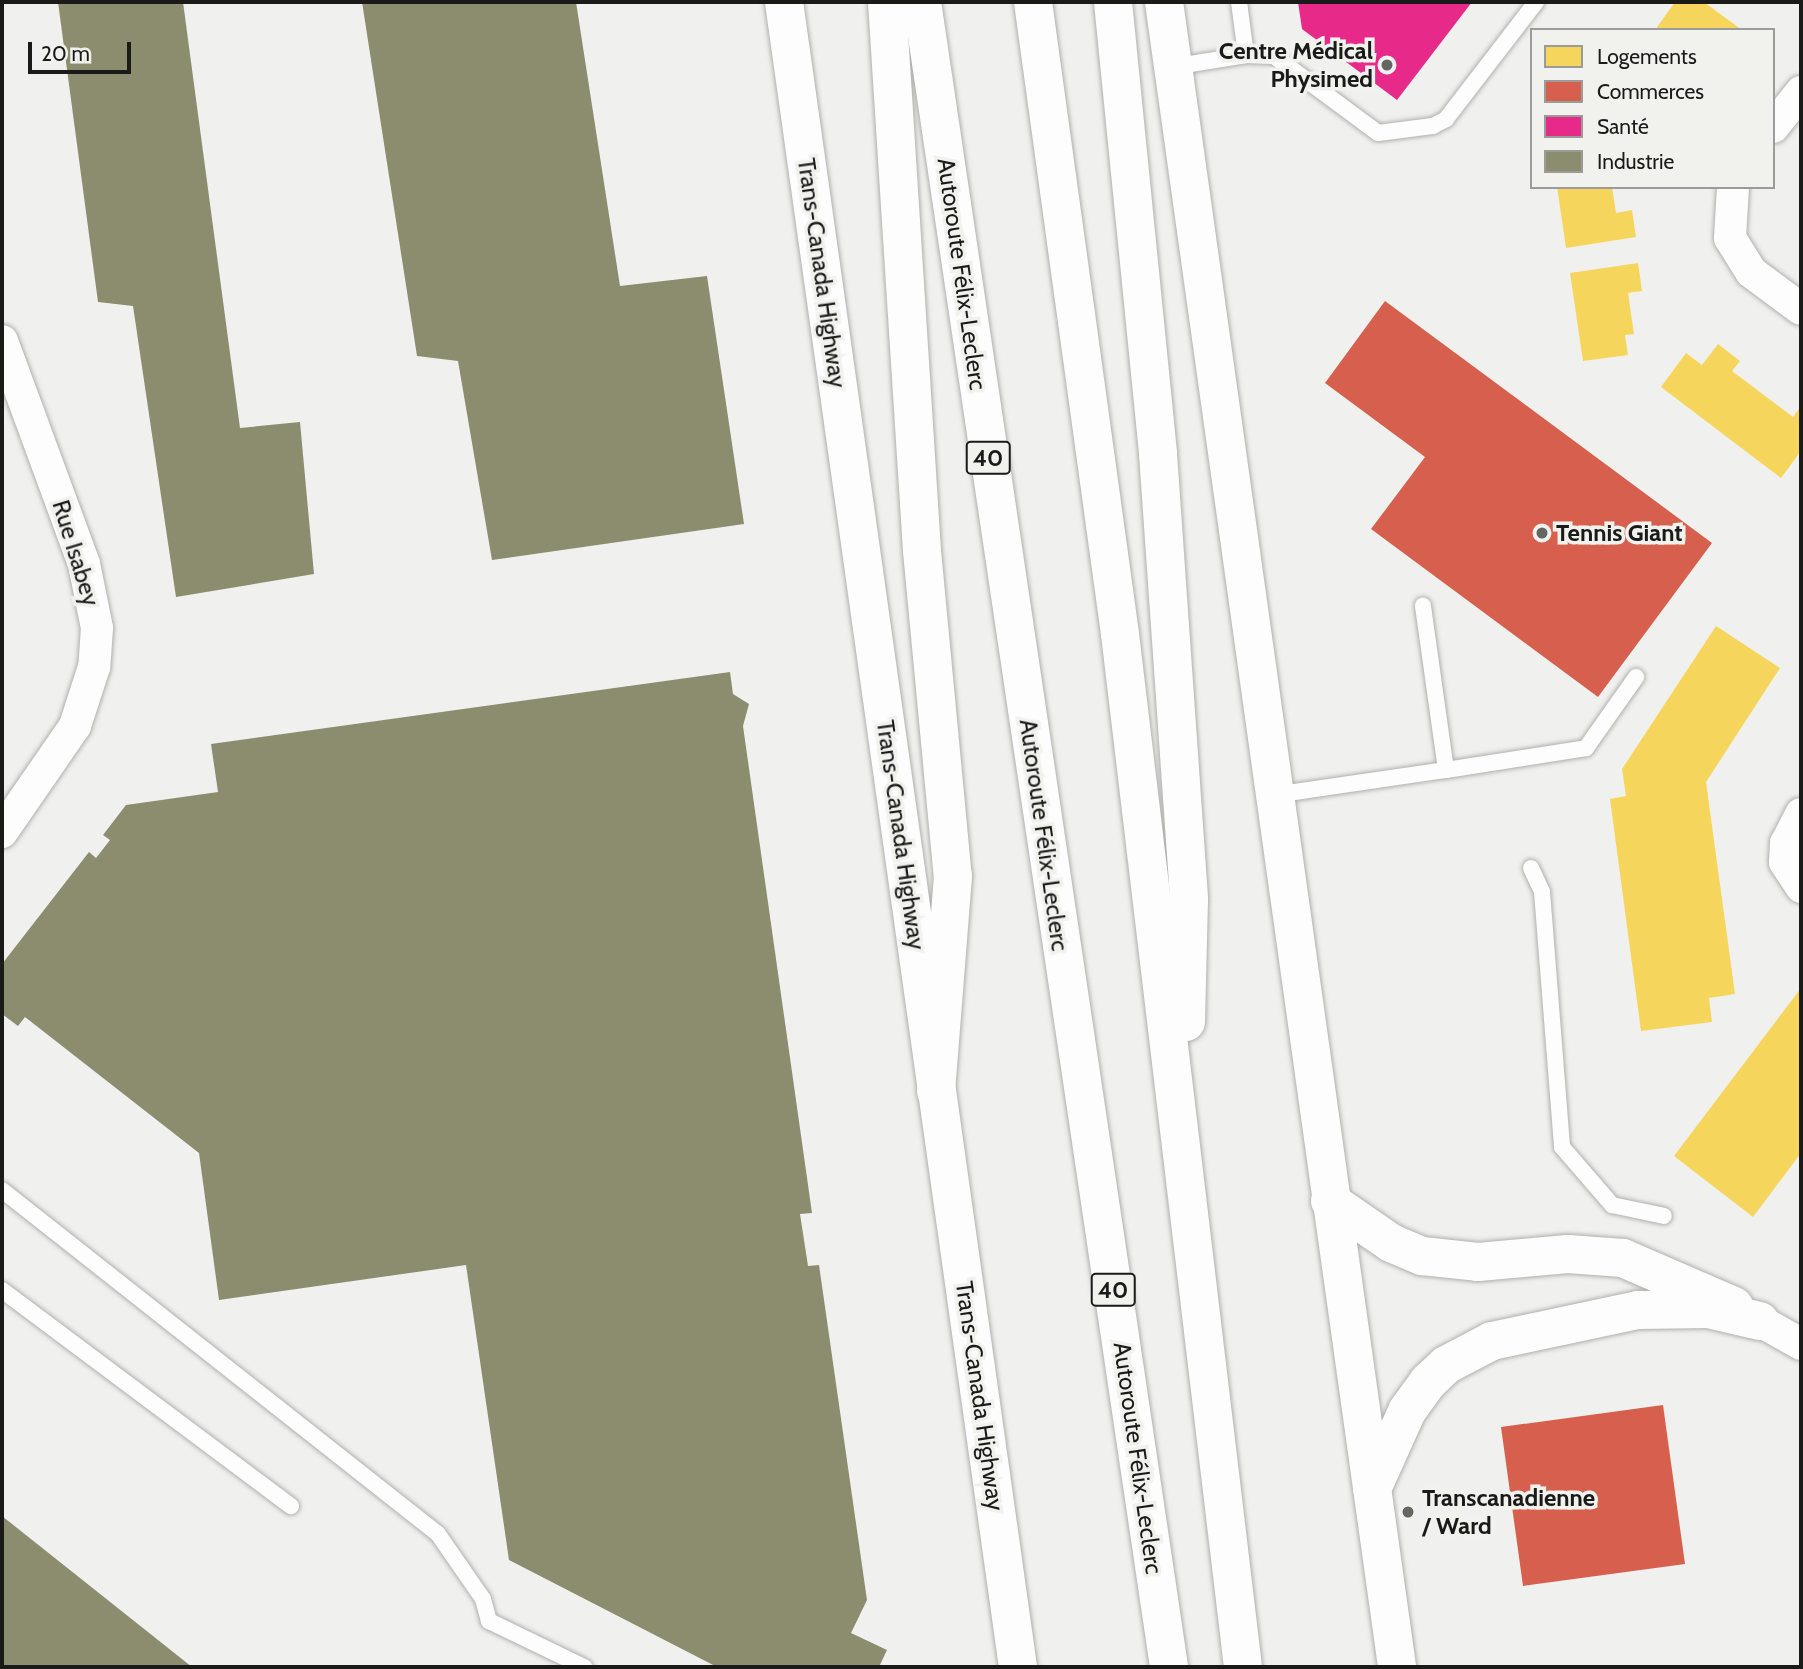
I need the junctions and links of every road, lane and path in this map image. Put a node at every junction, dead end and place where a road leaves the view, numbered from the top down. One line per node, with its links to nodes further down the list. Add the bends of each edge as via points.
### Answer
1 (784, 2): 24 (main road, Trans-Canada Highway)
2 (887, 2): 24 (main road, via 922,551 953,876)
3 (922, 2): 36 (main road, Autoroute Félix-Leclerc / 40)
4 (1033, 2): 25 (main road)
5 (1113, 2): 25 (main road, via 1146,304 1189,899)
6 (1164, 2): 10 (main road)
7 (1239, 2): 9 (lane)
8 (1536, 2): 9 (lane, via 1446,119 1433,126 1378,133 1274,56)
9 (1246, 55): 10 (lane)
10 (1172, 66): 19 (main road)
11 (1801, 92): 12 (street)
12 (1775, 124)
13 (1733, 189): 14 (street, via 1730,238 1751,272)
14 (1801, 309)
15 (2, 341): 21 (street, Rue Isabey, via 84,564 97,628 94,667 75,726)
16 (1423, 606): 18 (lane)
17 (1636, 677): 18 (lane, via 1586,748)
18 (1446, 770): 19 (lane)
19 (1274, 795): 27 (main road)
20 (1801, 814): 23 (street, via 1786,843 1785,862)
21 (2, 832)
22 (1531, 868): 28 (lane, via 1542,892 1562,1147 1612,1205)
23 (1801, 887)
24 (936, 1091): 35 (main road, Trans-Canada Highway)
25 (1183, 1160): 37 (main road)
26 (2, 1190): 34 (lane, via 438,1534 483,1599 489,1620)
27 (1330, 1201): 30 (main road, via 1391,1243 1422,1256 1478,1262 1568,1254 1623,1258 1679,1276); 32 (main road)
28 (1664, 1216)
29 (2, 1290): 33 (lane)
30 (1760, 1321): 31 (street); 32 (main road, via 1708,1308 1638,1310 1492,1341 1446,1365 1421,1391)
31 (1801, 1344)
32 (1372, 1489): 38 (main road)
33 (291, 1506)
34 (584, 1667)
35 (1018, 1667)
36 (1169, 1667)
37 (1243, 1667)
38 (1397, 1667)

